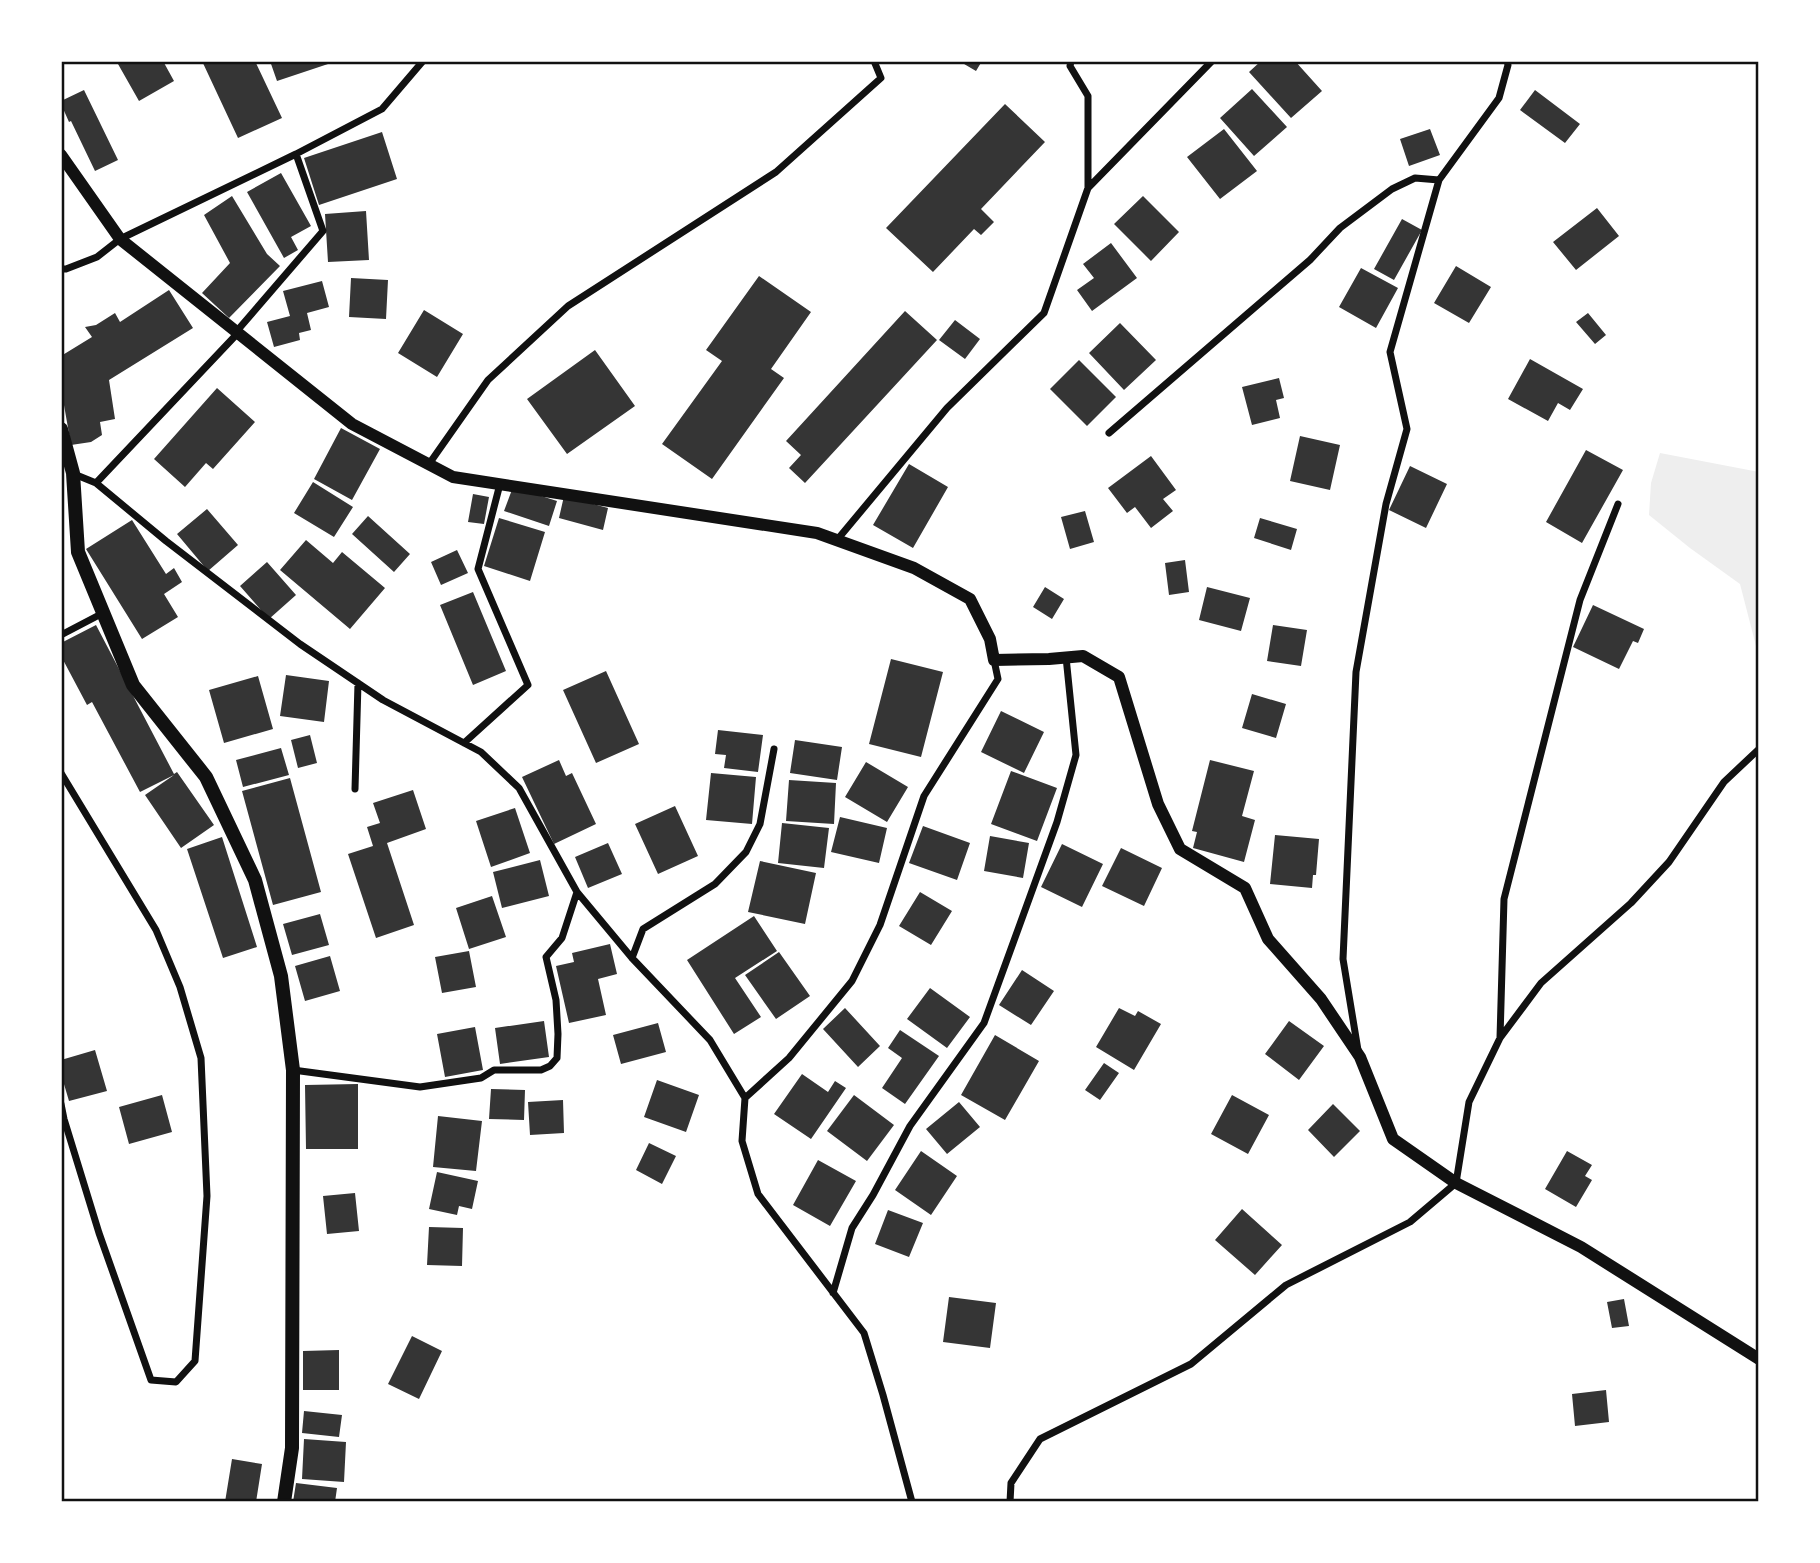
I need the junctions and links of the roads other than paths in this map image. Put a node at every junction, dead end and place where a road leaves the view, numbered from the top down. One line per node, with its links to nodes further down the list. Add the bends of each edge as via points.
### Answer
1 (423, 61): 6 (street, via 382,109)
2 (874, 61): 15 (street, via 881,78 776,172 568,306 488,380)
3 (1071, 61): 9 (street, via 1088,96)
4 (1212, 61): 9 (street)
5 (1507, 61): 8 (street, via 1499,98)
6 (296, 154): 10 (street); 12 (street, via 323,231)
7 (61, 155): 10 (street)
8 (1439, 180): 14 (street, via 1415,178 1392,189 1340,228 1310,260); 34 (street, via 1390,352 1408,429 1386,504 1356,672 1343,959)
9 (1088, 188): 20 (street, via 1044,313 947,408)
10 (120, 239): 11 (street, via 97,257); 12 (street)
11 (61, 269)
12 (237, 334): 15 (street, via 352,424); 17 (street)
13 (61, 429): 16 (main road)
14 (1109, 433)
15 (429, 464): 18 (street, via 453,477)
16 (73, 473): 17 (street); 21 (main road, via 78,551)
17 (96, 483): 25 (street, via 279,628)
18 (500, 484): 20 (street, via 817,533); 26 (street, via 478,569 528,685)
19 (1618, 504): 33 (street, via 1580,600 1504,899)
20 (837, 540): 24 (street, via 914,568 970,599 990,639)
21 (103, 613): 22 (street); 35 (main road, via 133,685 206,777 255,880 281,976)
22 (61, 635)
23 (1066, 657): 24 (street); 34 (street, via 1083,656 1119,677 1157,804 1180,849 1245,888 1268,939 1321,999); 39 (street, via 1076,755 1057,822 984,1023 910,1126 852,1228)
24 (994, 660): 36 (street, via 998,679 924,796 880,925 852,981 789,1058)
25 (358, 683): 26 (street); 30 (street)
26 (464, 743): 31 (street, via 481,752 519,788)
27 (774, 749): 32 (street, via 760,824 746,852 715,884 643,929)
28 (1759, 749): 33 (street, via 1724,782 1669,862 1631,903 1541,983)
29 (61, 773): 37 (street, via 156,930 180,987 201,1058 207,1196 195,1361 176,1382 151,1380 99,1233)
30 (355, 789)
31 (577, 892): 32 (street); 35 (street, via 562,938 545,957 556,1000 558,1034 556,1058 550,1066 494,1070 481,1077 420,1087)
32 (632, 958): 36 (street, via 710,1040)
33 (1500, 1038): 38 (street, via 1469,1102)
34 (1360, 1057): 38 (street, via 1393,1139)
35 (293, 1070): 41 (main road, via 292,1448)
36 (745, 1098): 39 (street, via 742,1141 758,1194)
37 (61, 1104)
38 (1456, 1183): 40 (street, via 1581,1247); 43 (street, via 1410,1222 1286,1286 1191,1364 1040,1439 1011,1483)
39 (833, 1293): 42 (street, via 864,1333)
40 (1759, 1359)
41 (284, 1502)
42 (912, 1502)
43 (1010, 1502)

